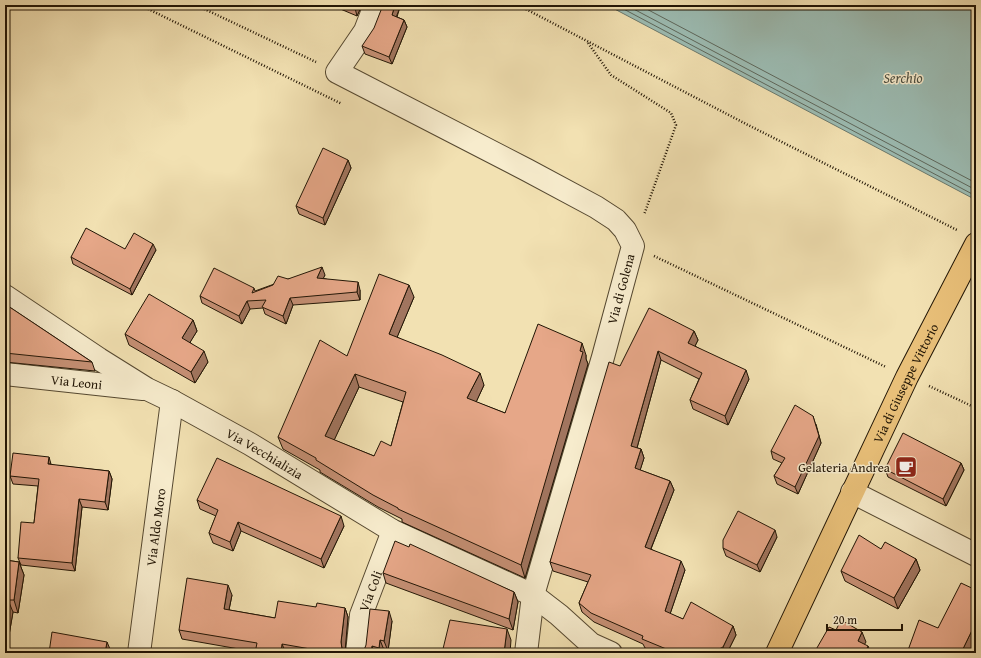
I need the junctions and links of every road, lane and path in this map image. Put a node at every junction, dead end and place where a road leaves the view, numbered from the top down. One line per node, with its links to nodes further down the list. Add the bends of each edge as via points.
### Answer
1 (196, 5): 5 (path)
2 (376, 5): 5 (street, via 364,31)
3 (518, 5): 4 (path)
4 (587, 41): 6 (path); 7 (path, via 611,75 672,113 676,125)
5 (337, 72): 7 (street, Via di Golena, via 596,207 616,220)
6 (970, 238): 12 (main road, Via di Giuseppe Vittorio)
7 (633, 246): 15 (street, Via di Golena)
8 (5, 296): 10 (street, Via Vecchializia)
9 (5, 374): 10 (street, Via Leoni)
10 (147, 389): 11 (street, Via Vecchializia)
11 (172, 401): 13 (street, Via Vecchializia, via 250,444); 16 (street, Via Aldo Moro)
12 (852, 492): 14 (street); 20 (main road, Via di Giuseppe Vittorio)
13 (393, 531): 15 (street, Via Vecchializia); 17 (street, Via Coli, via 361,615)
14 (976, 555)
15 (533, 595): 18 (street, Via di Golena); 19 (street, Via Vecchializia, via 591,644)
16 (139, 653)
17 (358, 653)
18 (526, 653)
19 (611, 653)
20 (776, 653)

